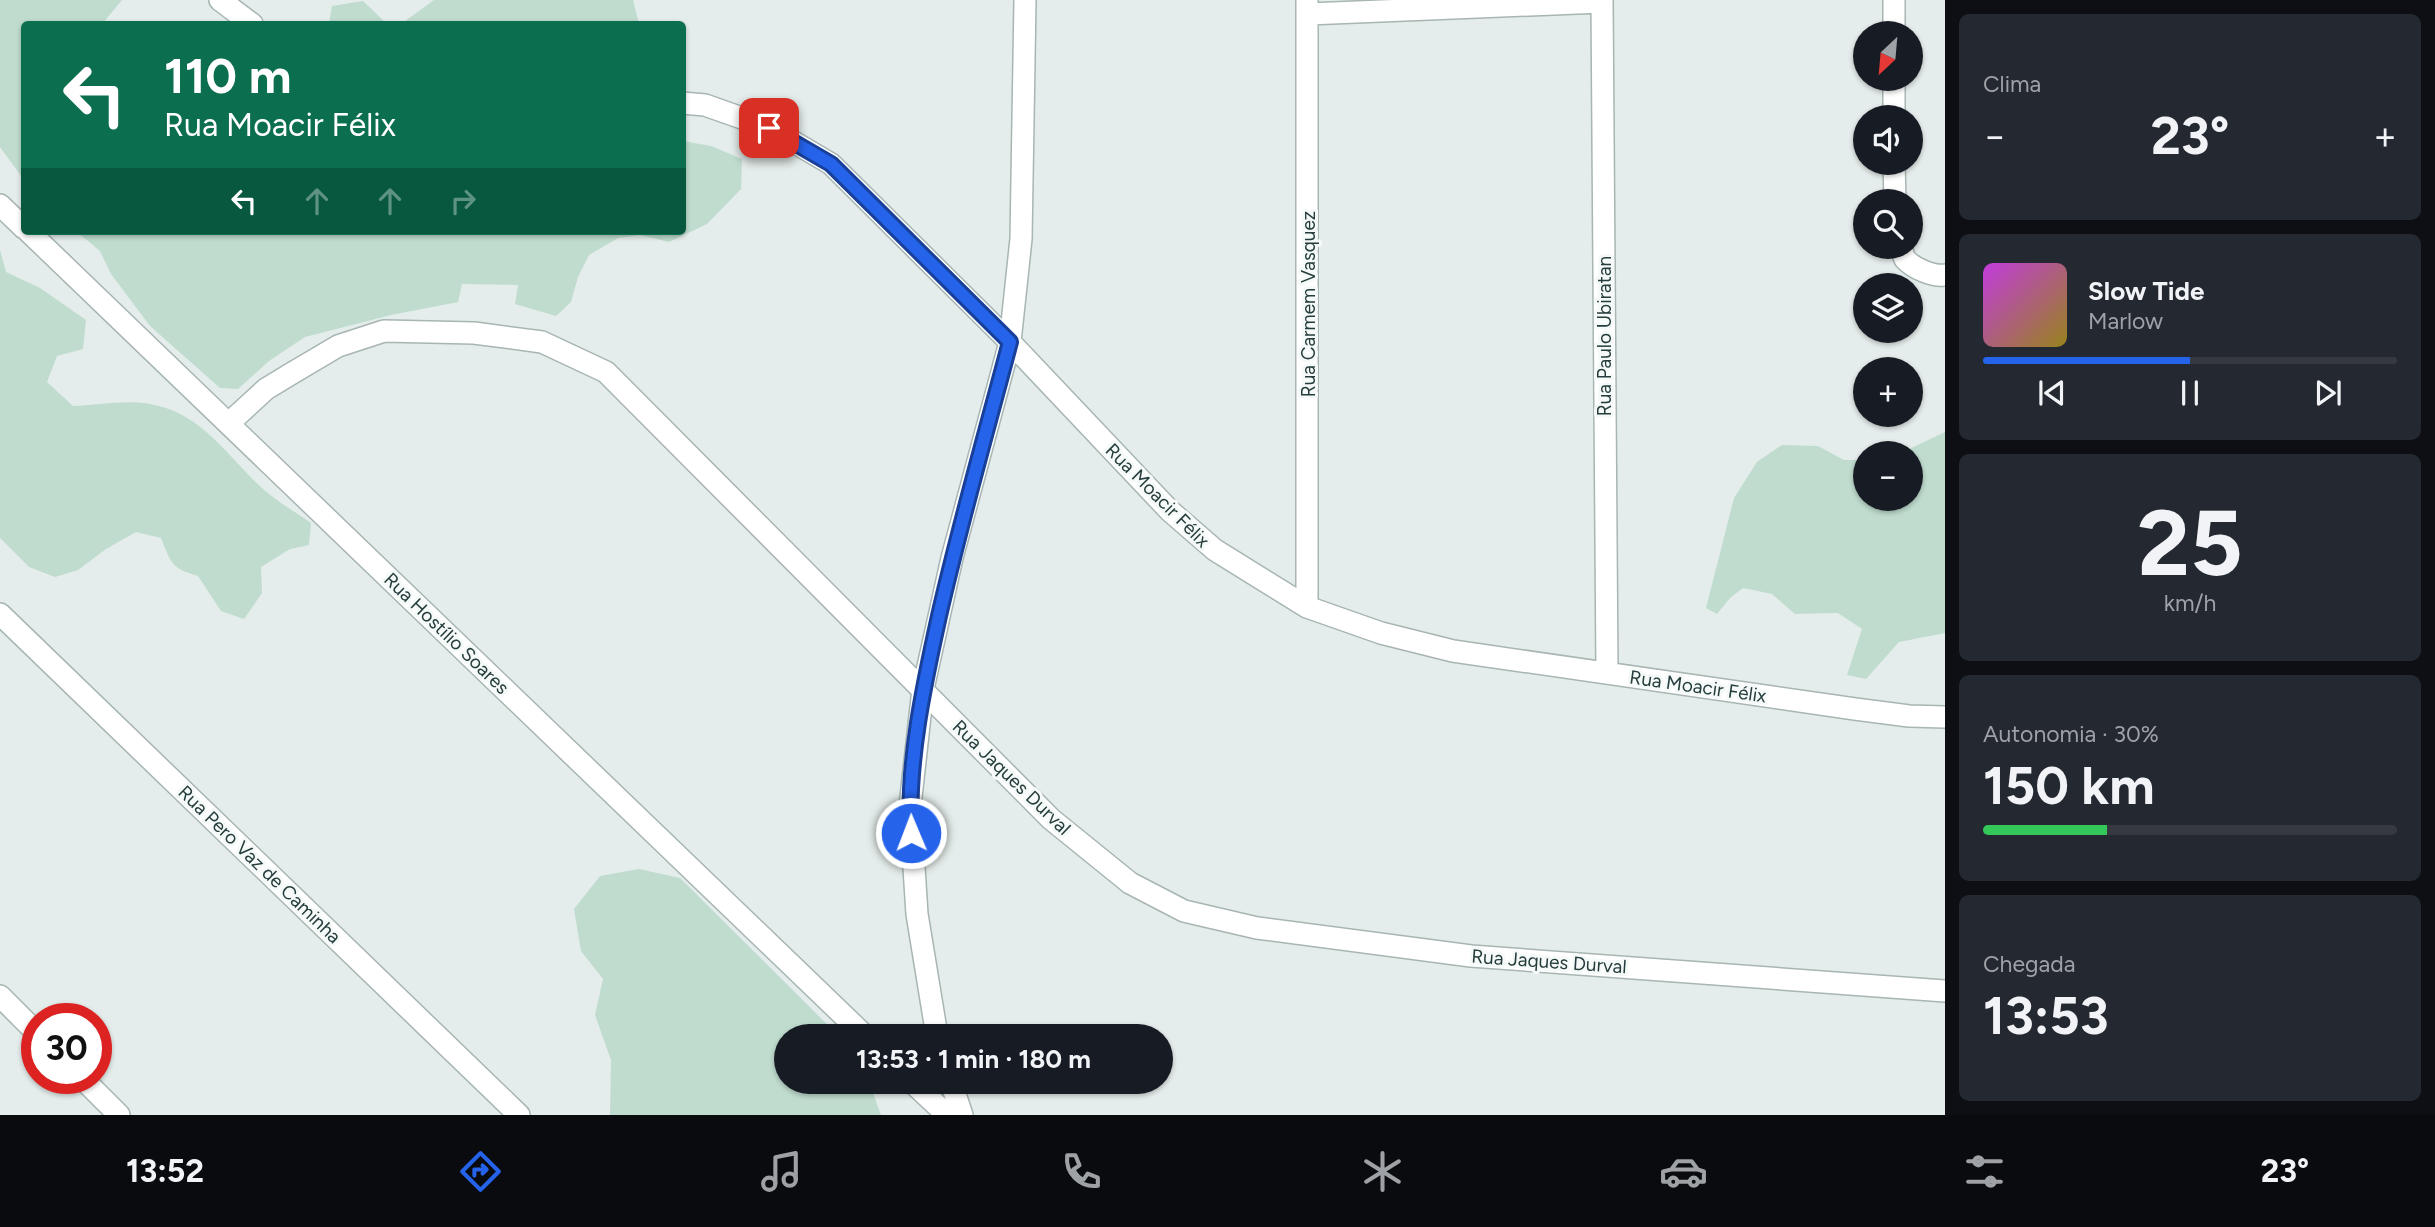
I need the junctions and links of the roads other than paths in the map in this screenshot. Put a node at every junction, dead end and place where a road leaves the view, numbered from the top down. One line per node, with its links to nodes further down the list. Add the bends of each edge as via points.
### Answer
1 (220, 0): 6 (street)
2 (1025, 0): 14 (street, via 1021,239)
3 (1894, 0): 7 (street)
4 (1602, 1): 5 (street); 18 (street, Rua Paulo Ubiratan)
5 (1308, 7): 16 (street, Rua Carmem Vasquez)
6 (248, 21)
7 (1894, 21)
8 (686, 103): 14 (street, Rua Moacir Félix, via 705,105 769,128 831,164)
9 (0, 205): 10 (street, Rua Hostílio Soares)
10 (21, 225)
11 (31, 235): 15 (street, Rua Hostílio Soares)
12 (1906, 259): 13 (street, via 1940,277)
13 (1945, 275)
14 (1010, 342): 16 (street, Rua Moacir Félix, via 1170,511 1214,550); 19 (street, via 952,558)
15 (229, 423): 19 (street, Rua Jaques Durval, via 266,389 294,372 338,346 384,331 474,332 542,342 606,372); 24 (street, Rua Hostílio Soares)
16 (1307, 607): 18 (street, Rua Moacir Félix, via 1381,634 1453,651)
17 (0, 614): 30 (street, Rua Pero Vaz de Caminha)
18 (1607, 673): 20 (street, Rua Moacir Félix, via 1909,716)
19 (923, 689): 21 (street, Rua Jaques Durval, via 1051,819 1130,883 1184,911 1257,928 1471,956); 25 (street, via 910,806 917,914)
20 (1945, 716)
21 (1945, 991)
22 (0, 996): 23 (street)
23 (21, 1016)
24 (853, 1024)
25 (935, 1024)
26 (98, 1094): 29 (street)
27 (925, 1094): 31 (street)
28 (955, 1094): 32 (street)
29 (119, 1115)
30 (519, 1115)
31 (947, 1115)
32 (962, 1115)

